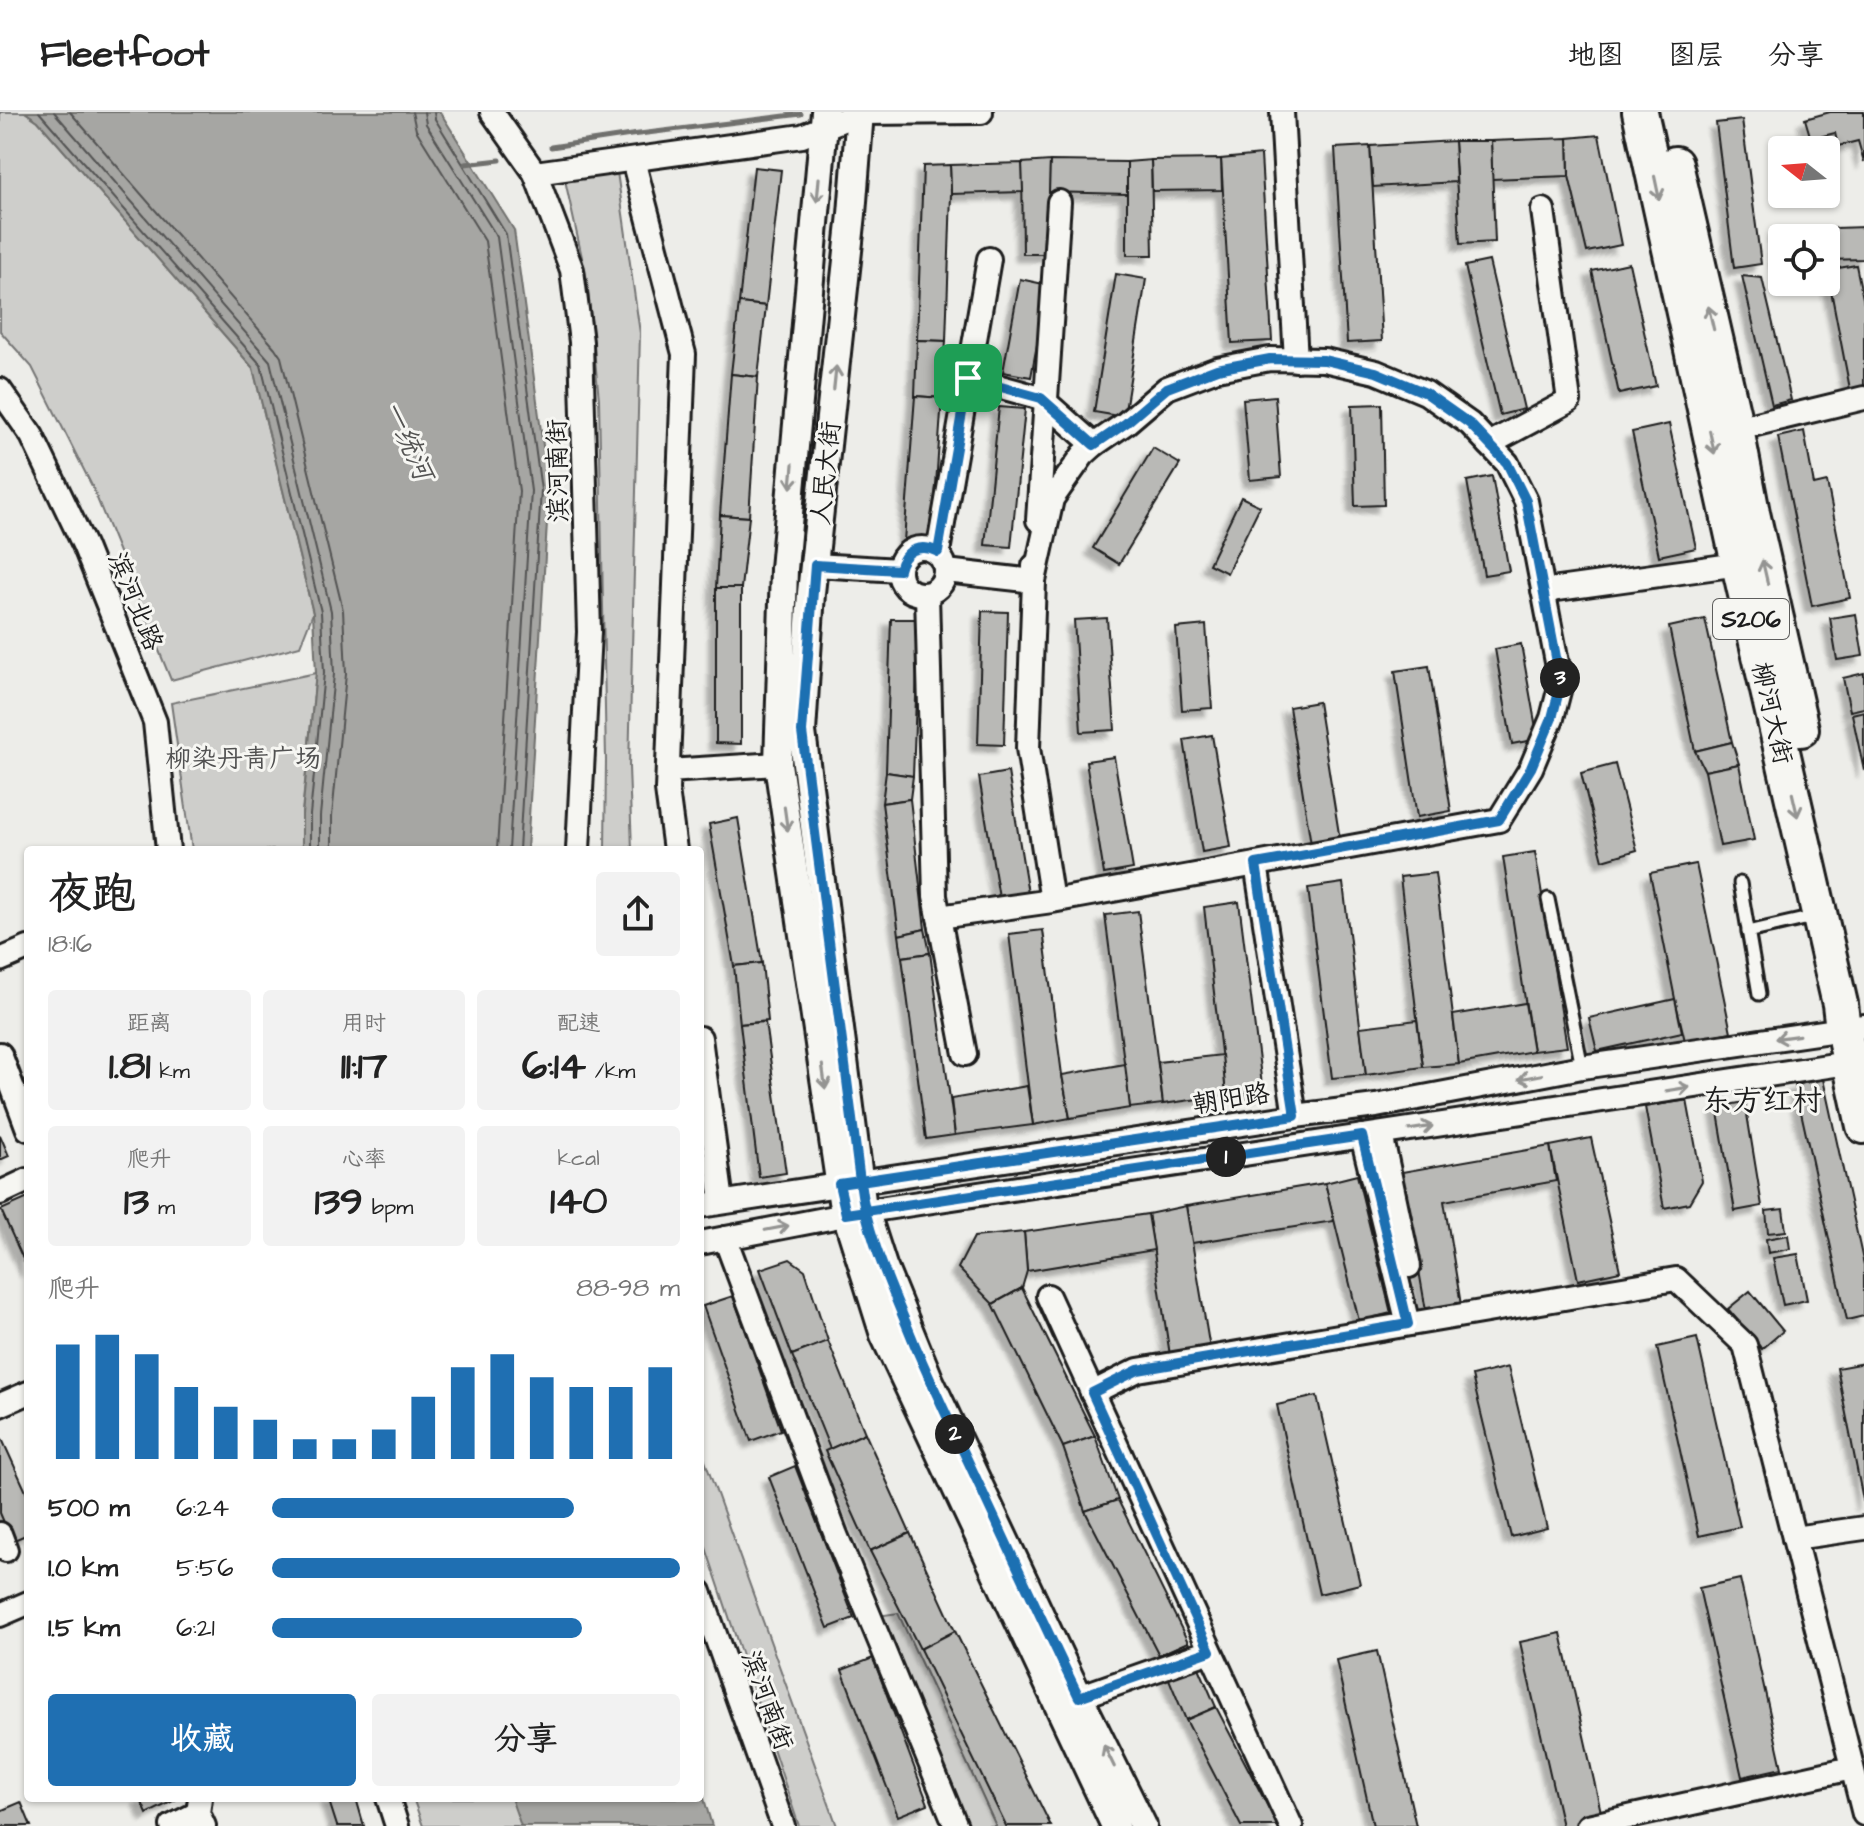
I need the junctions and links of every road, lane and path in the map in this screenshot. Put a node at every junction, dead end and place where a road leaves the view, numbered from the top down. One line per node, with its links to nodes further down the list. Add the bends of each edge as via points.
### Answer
1 (492, 112): 9 (street, 滨河南街)
2 (981, 112): 6 (street)
3 (1282, 112): 13 (street)
4 (1640, 112): 23 (main road, 柳河大街 / S206, one-way to 23)
5 (1664, 112): 18 (main road, 柳河大街 / S206, one-way to 5)
6 (860, 113): 7 (street); 24 (street, 人民大街, one-way to 6)
7 (825, 120): 8 (street, via 802,136); 29 (street, 人民大街, one-way to 29, via 784,569)
8 (633, 160): 9 (street); 30 (street, via 684,354)
9 (535, 173): 32 (street, 滨河南街, via 572,270 581,342 589,632)
10 (1059, 202): 17 (street)
11 (1543, 210): 19 (street, via 1569,401)
12 (989, 259): 14 (street)
13 (1296, 360): 19 (street, via 1324,360 1376,372 1426,393); 20 (street, via 1217,369 1167,388)
14 (968, 378): 17 (street); 22 (street)
15 (0, 390): 31 (street, 滨河北路, via 32,436 84,545 155,722)
16 (1864, 398): 18 (street)
17 (1046, 402): 20 (street); 21 (street)
18 (1736, 429): 44 (main road, 柳河大街 / S206, one-way to 18)
19 (1489, 444): 27 (street, via 1507,463 1526,501)
20 (1094, 445): 21 (street)
21 (1045, 506): 26 (street)
22 (942, 562): 25 (street, via 928,548 918,547 901,560); 26 (street); 28 (street, via 943,581)
23 (1739, 564): 27 (street); 38 (main road, 柳河大街 / S206, one-way to 38)
24 (815, 565): 25 (street); 56 (street, 人民大街, via 802,732)
25 (899, 570): 28 (street, via 907,589)
26 (1034, 581): 37 (street, via 1028,748)
27 (1543, 591): 34 (street, via 1561,683 1531,768 1499,820)
28 (927, 594): 39 (street)
29 (778, 764): 30 (street); 56 (street, 人民大街, one-way to 56)
30 (668, 771): 33 (street)
31 (168, 846)
32 (578, 846)
33 (674, 846)
34 (1256, 864): 37 (street); 51 (street)
35 (1740, 883): 40 (lane)
36 (1548, 899): 49 (lane)
37 (1052, 901): 39 (street)
38 (1820, 916): 40 (lane); 45 (main road, 柳河大街 / S206, via 1840,1004)
39 (939, 917): 47 (street)
40 (1748, 932): 43 (lane)
41 (24, 950): 42 (street)
42 (0, 960)
43 (1759, 994)
44 (1864, 1003)
45 (1854, 1028): 48 (main road, 柳河大街 / S206); 49 (street, 朝阳路, one-way to 49)
46 (0, 1054): 52 (street)
47 (965, 1054)
48 (1858, 1062): 53 (main road, 柳河大街 / S206); 54 (street, one-way to 48)
49 (1582, 1067): 51 (street, 朝阳路, one-way to 51)
50 (704, 1098): 58 (street)
51 (1295, 1116): 56 (street, 朝阳路)
52 (24, 1118)
53 (1864, 1126)
54 (1372, 1135): 59 (street); 63 (street)
55 (24, 1182): 57 (street)
56 (850, 1183): 58 (street, 朝阳路); 59 (street, 人民大街)
57 (0, 1193)
58 (711, 1204)
59 (856, 1213): 60 (street, one-way to 59); 73 (street, 人民大街); 82 (street, 人民大街, via 884,1335)
60 (725, 1238): 61 (street); 81 (street, via 836,1535)
61 (704, 1242)
62 (1048, 1296): 64 (street)
63 (1414, 1323): 64 (street, via 1138,1370); 68 (street, via 1676,1279 1745,1345)
64 (1092, 1393): 72 (street)
65 (24, 1395): 66 (street)
66 (0, 1405)
67 (1864, 1528): 68 (street)
68 (1794, 1538): 74 (street)
69 (704, 1603): 80 (street, 滨河南街)
70 (24, 1605): 71 (street)
71 (0, 1615)
72 (1210, 1651): 73 (street); 84 (street)
73 (1079, 1697): 83 (street, 人民大街, one-way to 73)
74 (1852, 1768): 77 (street); 85 (street)
75 (389, 1802): 79 (street)
76 (200, 1812): 78 (street)
77 (1864, 1814)
78 (172, 1826)
79 (397, 1826)
80 (783, 1826)
81 (956, 1826)
82 (1115, 1826)
83 (1143, 1826)
84 (1291, 1826)
85 (1588, 1826)

